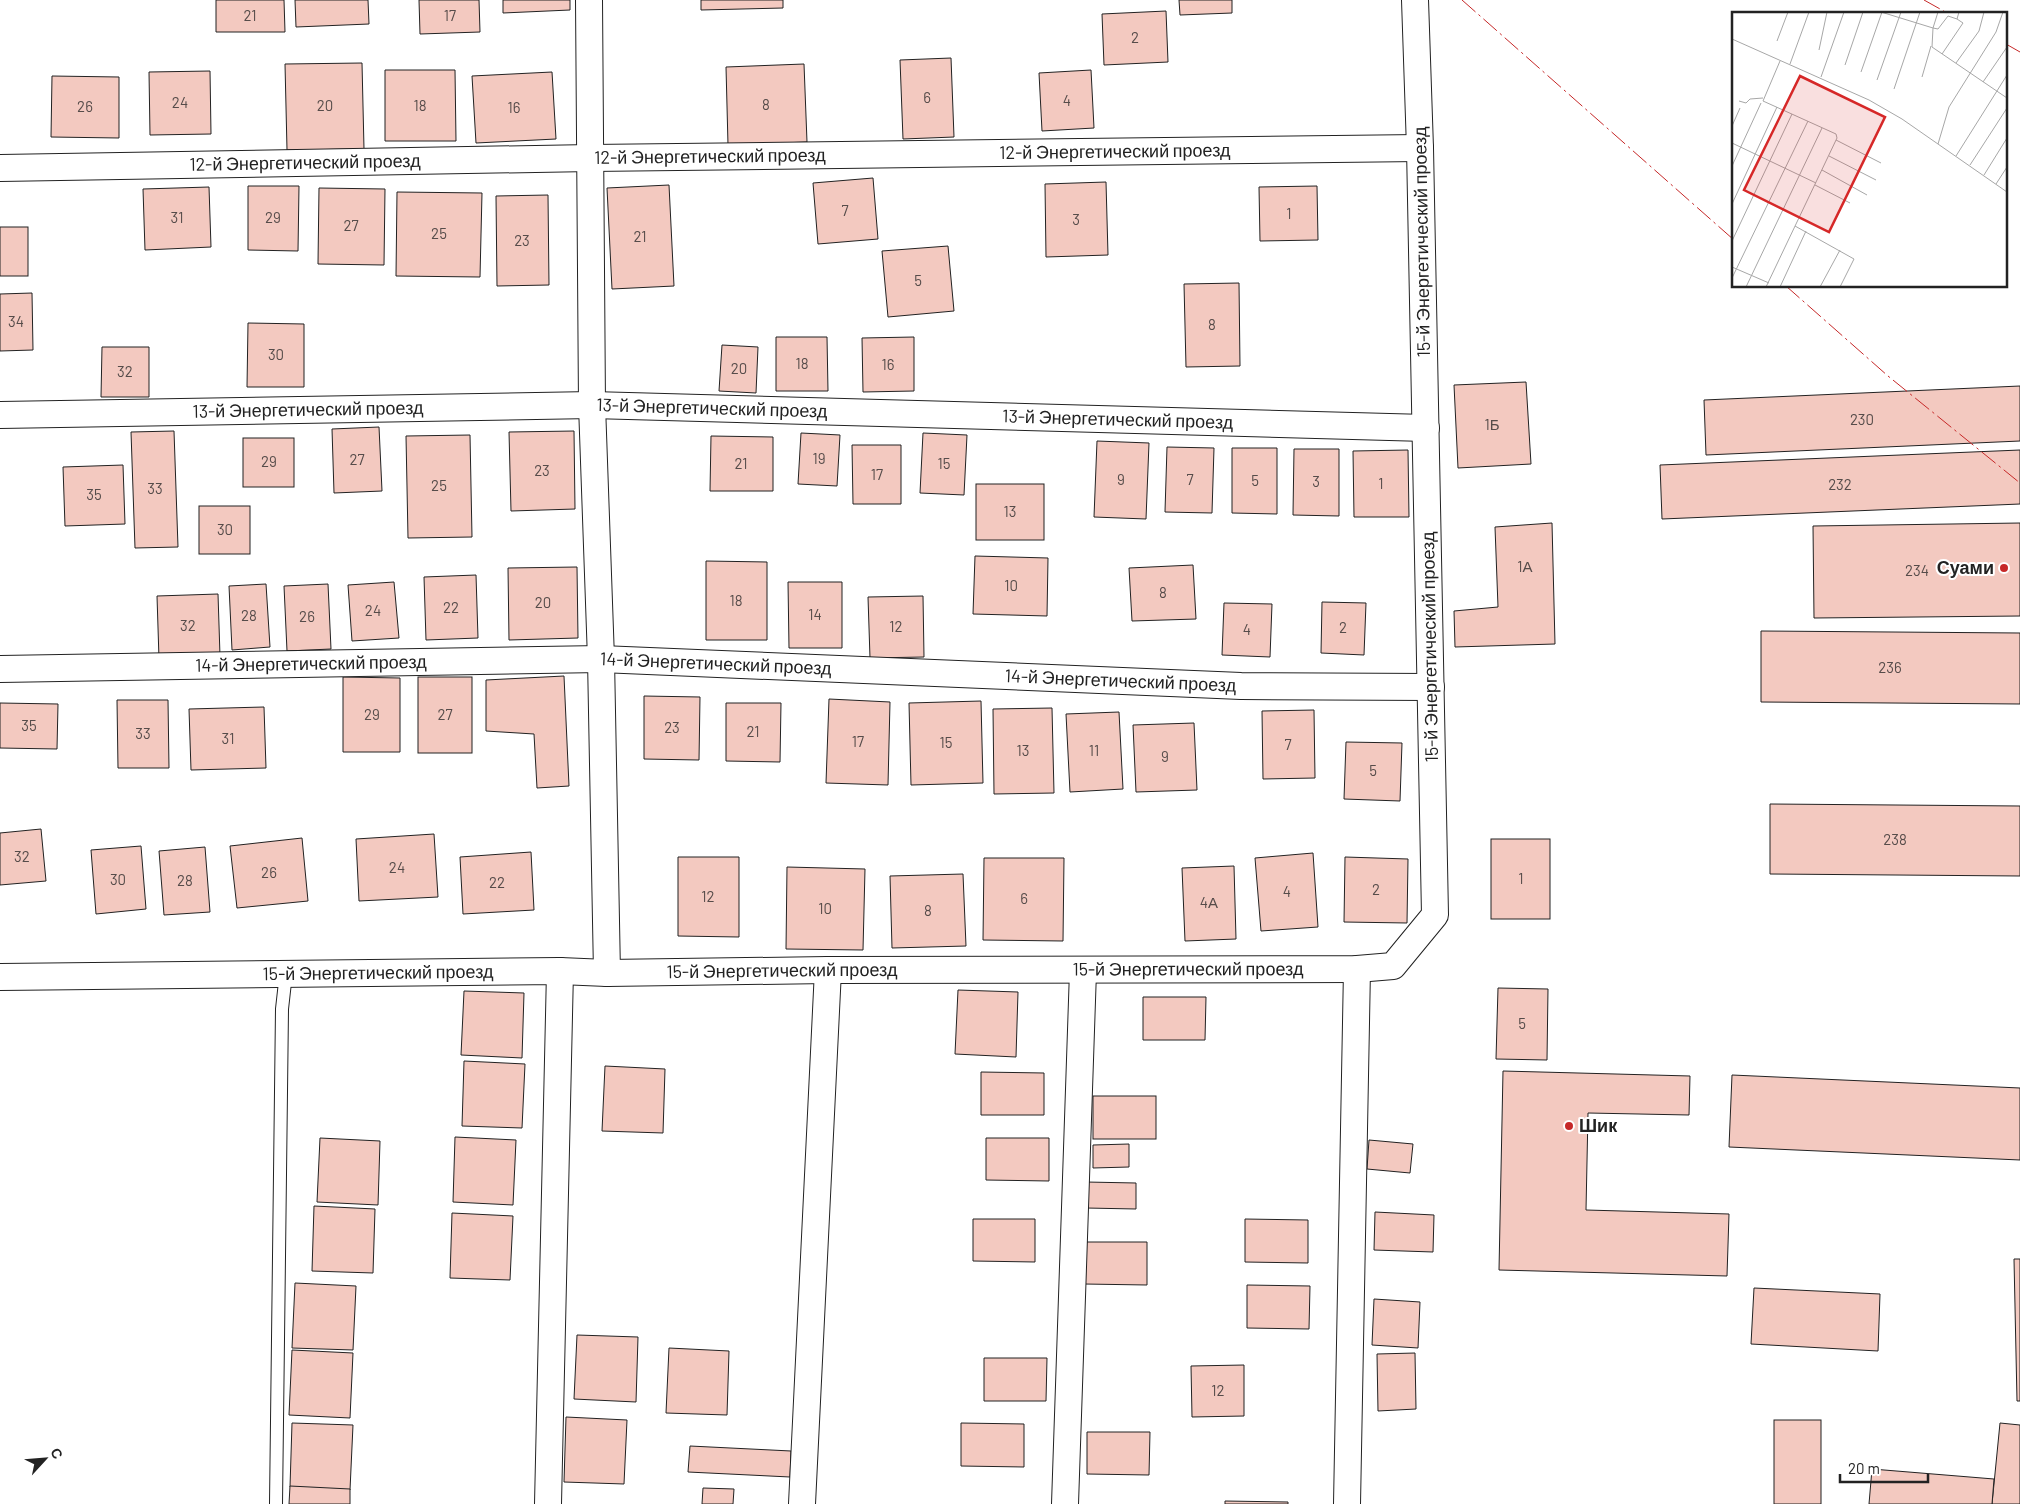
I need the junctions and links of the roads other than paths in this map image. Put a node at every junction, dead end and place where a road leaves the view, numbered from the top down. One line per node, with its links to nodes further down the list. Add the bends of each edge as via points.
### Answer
1 (589, 0): 4 (street)
2 (1415, 0): 3 (street, 15-й Энергетический проезд)
3 (1420, 148): 4 (street, 12-й Энергетический проезд); 8 (street, 15-й Энергетический проезд)
4 (591, 158): 5 (street, 12-й Энергетический проезд); 6 (street)
5 (0, 168)
6 (592, 405): 7 (street, 13-й Энергетический проезд); 8 (street, 13-й Энергетический проезд); 9 (street)
7 (0, 415)
8 (1426, 428): 11 (street, 15-й Энергетический проезд)
9 (601, 659): 10 (street, 14-й Энергетический проезд); 11 (street, 14-й Энергетический проезд, via 1241,686); 17 (street)
10 (0, 669)
11 (1431, 687): 14 (street, 15-й Энергетический проезд, via 1435,915 1393,966)
12 (828, 970): 13 (street, 15-й Энергетический проезд); 17 (street, 15-й Энергетический проезд); 21 (street)
13 (1083, 970): 14 (street, 15-й Энергетический проезд); 22 (street)
14 (1357, 970): 23 (street)
15 (560, 971): 16 (street, 15-й Энергетический проезд); 17 (street, 15-й Энергетический проезд); 20 (street)
16 (286, 973): 18 (street, 15-й Энергетический проезд); 19 (lane, via 282,1009)
17 (607, 973)
18 (0, 977)
19 (276, 1504)
20 (548, 1504)
21 (802, 1504)
22 (1066, 1504)
23 (1347, 1504)

